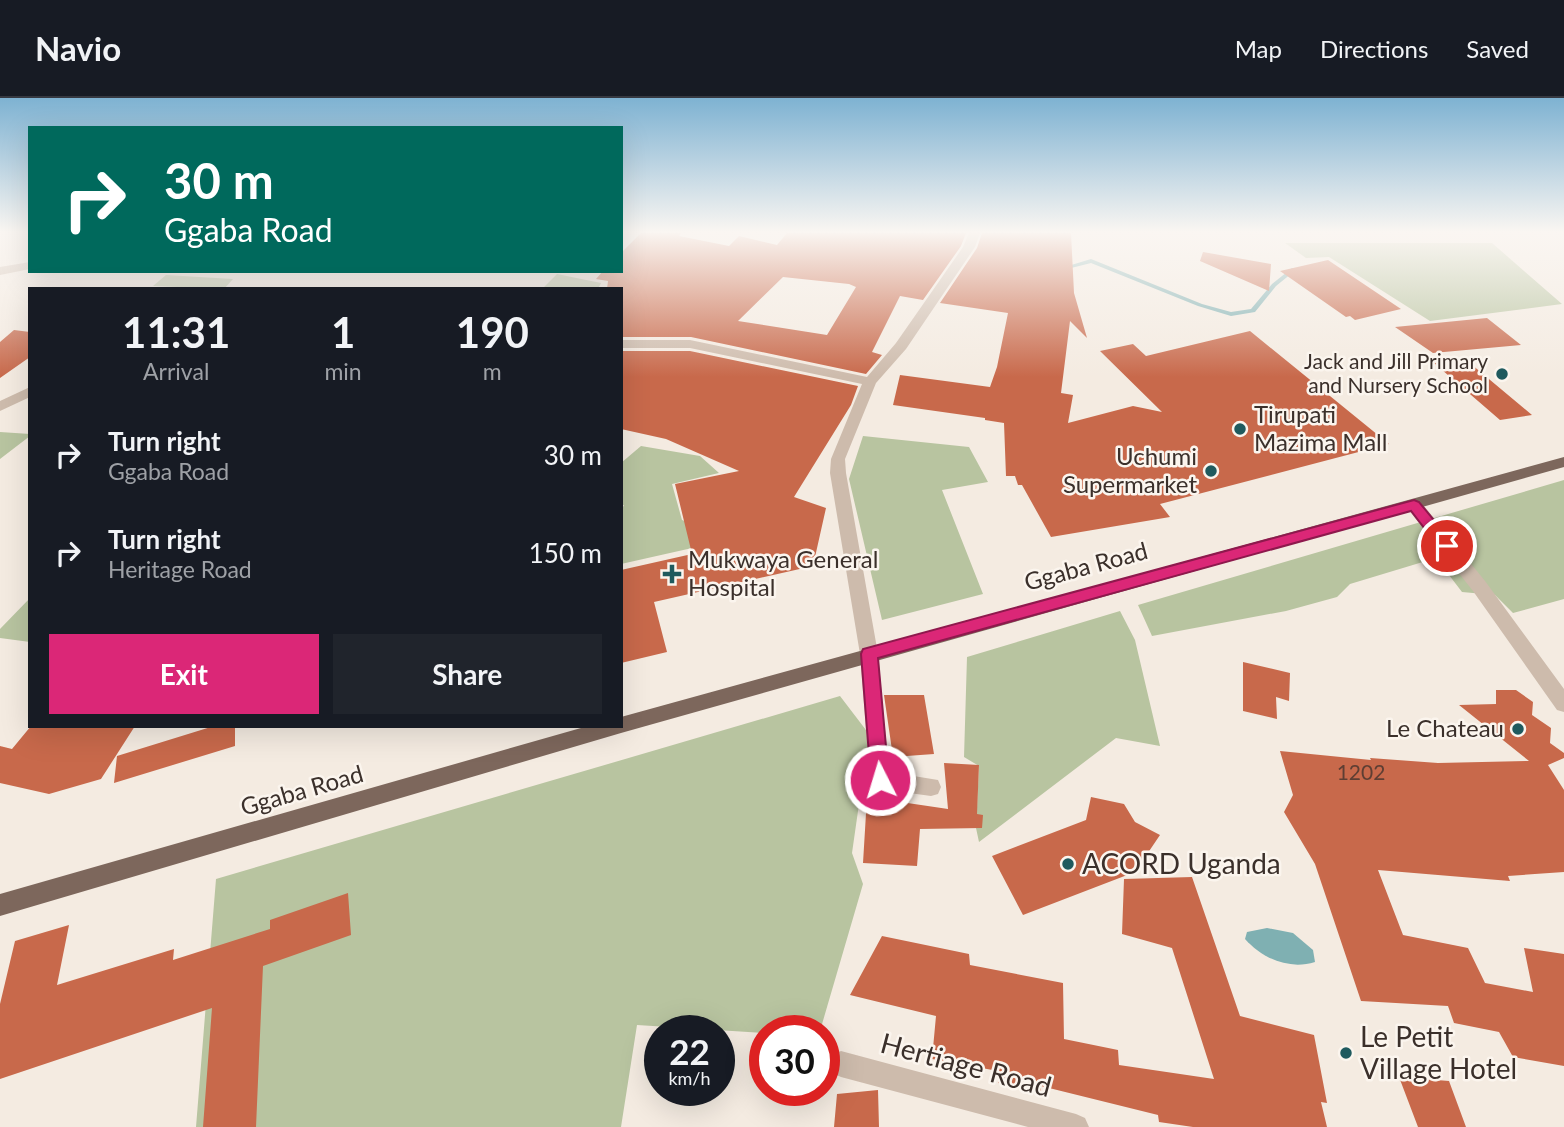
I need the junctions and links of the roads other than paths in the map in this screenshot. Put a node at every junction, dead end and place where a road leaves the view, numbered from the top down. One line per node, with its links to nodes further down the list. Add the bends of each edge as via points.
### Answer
1 (945, 281): 3 (street)
2 (623, 344): 3 (street, via 690,344)
3 (870, 383): 8 (street, via 838,459)
4 (28, 392): 5 (street)
5 (0, 407)
6 (1564, 462): 7 (main road, Ggaba Road)
7 (1414, 505): 8 (main road, Ggaba Road); 9 (street)
8 (869, 654): 10 (main road, Ggaba Road); 12 (street, via 880,780)
9 (1564, 704)
10 (623, 725)
11 (613, 728): 13 (main road, Ggaba Road)
12 (931, 788)
13 (0, 905)
14 (841, 1064): 15 (street, Hertiage Road)
15 (1076, 1127)

